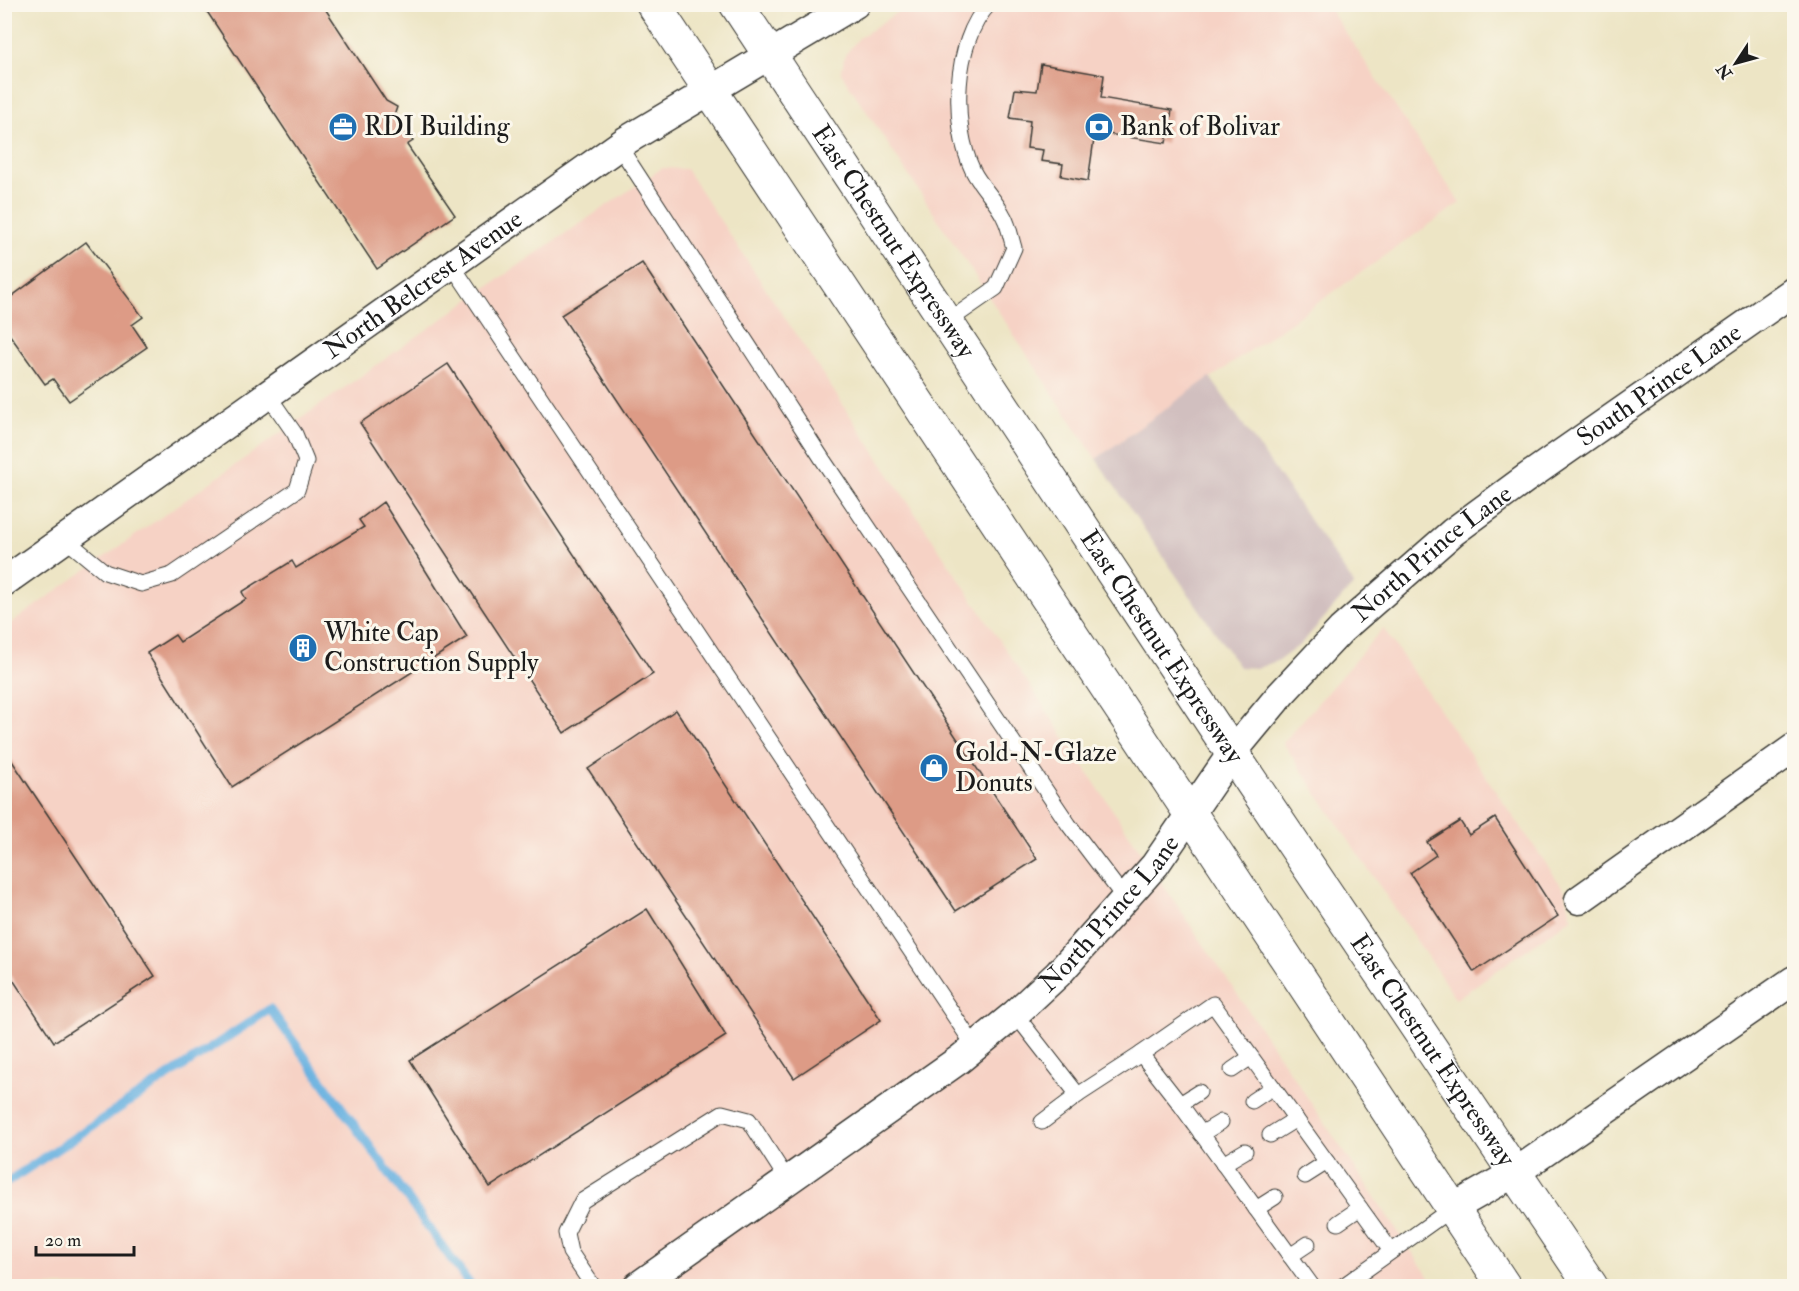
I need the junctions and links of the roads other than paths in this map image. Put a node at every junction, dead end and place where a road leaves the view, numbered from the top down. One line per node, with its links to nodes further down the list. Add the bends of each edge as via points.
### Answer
1 (653, 4): 6 (main road)
2 (736, 4): 5 (main road, East Chestnut Expressway)
3 (855, 4): 5 (street, North Belcrest Avenue)
4 (989, 4): 10 (lane, via 978,16 961,66 958,120 973,171 1004,217 1014,248 996,288)
5 (770, 56): 6 (street, North Belcrest Avenue); 10 (main road, East Chestnut Expressway)
6 (710, 91): 7 (street, North Belcrest Avenue); 17 (main road)
7 (620, 146): 8 (street, North Belcrest Avenue); 18 (lane, via 836,480 1069,825)
8 (452, 265): 11 (street, North Belcrest Avenue); 22 (lane)
9 (1794, 291): 12 (street, South Prince Lane)
10 (946, 322): 16 (main road, East Chestnut Expressway)
11 (268, 395): 13 (street, North Belcrest Avenue); 13 (lane, via 295,434 306,461 297,490 172,575 141,584 105,572)
12 (1525, 479): 16 (street, North Prince Lane, via 1454,532 1341,630)
13 (65, 539): 14 (street, North Belcrest Avenue)
14 (4, 582)
15 (1794, 748): 19 (street)
16 (1232, 753): 17 (street, North Prince Lane); 39 (main road, East Chestnut Expressway)
17 (1189, 816): 18 (street, North Prince Lane); 45 (main road)
18 (1126, 900): 21 (street, North Prince Lane)
19 (1579, 900)
20 (1794, 980): 39 (street)
21 (1015, 1014): 22 (street, North Prince Lane); 28 (lane)
22 (975, 1047): 41 (street, North Prince Lane)
23 (1141, 1054): 24 (lane, via 1213,1004); 28 (lane); 30 (lane)
24 (1251, 1057): 25 (lane); 26 (lane)
25 (1232, 1070)
26 (1273, 1087): 29 (lane); 31 (lane)
27 (1199, 1092): 30 (lane)
28 (1078, 1095): 32 (lane)
29 (1252, 1101)
30 (1180, 1104): 34 (lane)
31 (1296, 1119): 35 (lane); 37 (lane)
32 (1042, 1122)
33 (1221, 1122): 34 (lane)
34 (1202, 1134): 38 (lane)
35 (1270, 1135)
36 (1245, 1151): 38 (lane)
37 (1327, 1162): 40 (lane); 43 (lane)
38 (1224, 1164): 44 (lane)
39 (1516, 1172): 45 (street); 55 (main road, East Chestnut Expressway)
40 (1305, 1176)
41 (788, 1181): 50 (lane, via 749,1120 722,1113 582,1201 566,1233 570,1252); 51 (street, North Prince Lane)
42 (1275, 1197): 44 (lane)
43 (1360, 1208): 46 (lane); 48 (lane)
44 (1256, 1209): 49 (lane)
45 (1452, 1209): 48 (lane); 54 (main road)
46 (1338, 1223)
47 (1308, 1244): 49 (lane)
48 (1391, 1251): 53 (lane)
49 (1290, 1256): 52 (lane)
50 (593, 1287)
51 (638, 1287)
52 (1312, 1287)
53 (1343, 1287)
54 (1504, 1287)
55 (1591, 1287)

